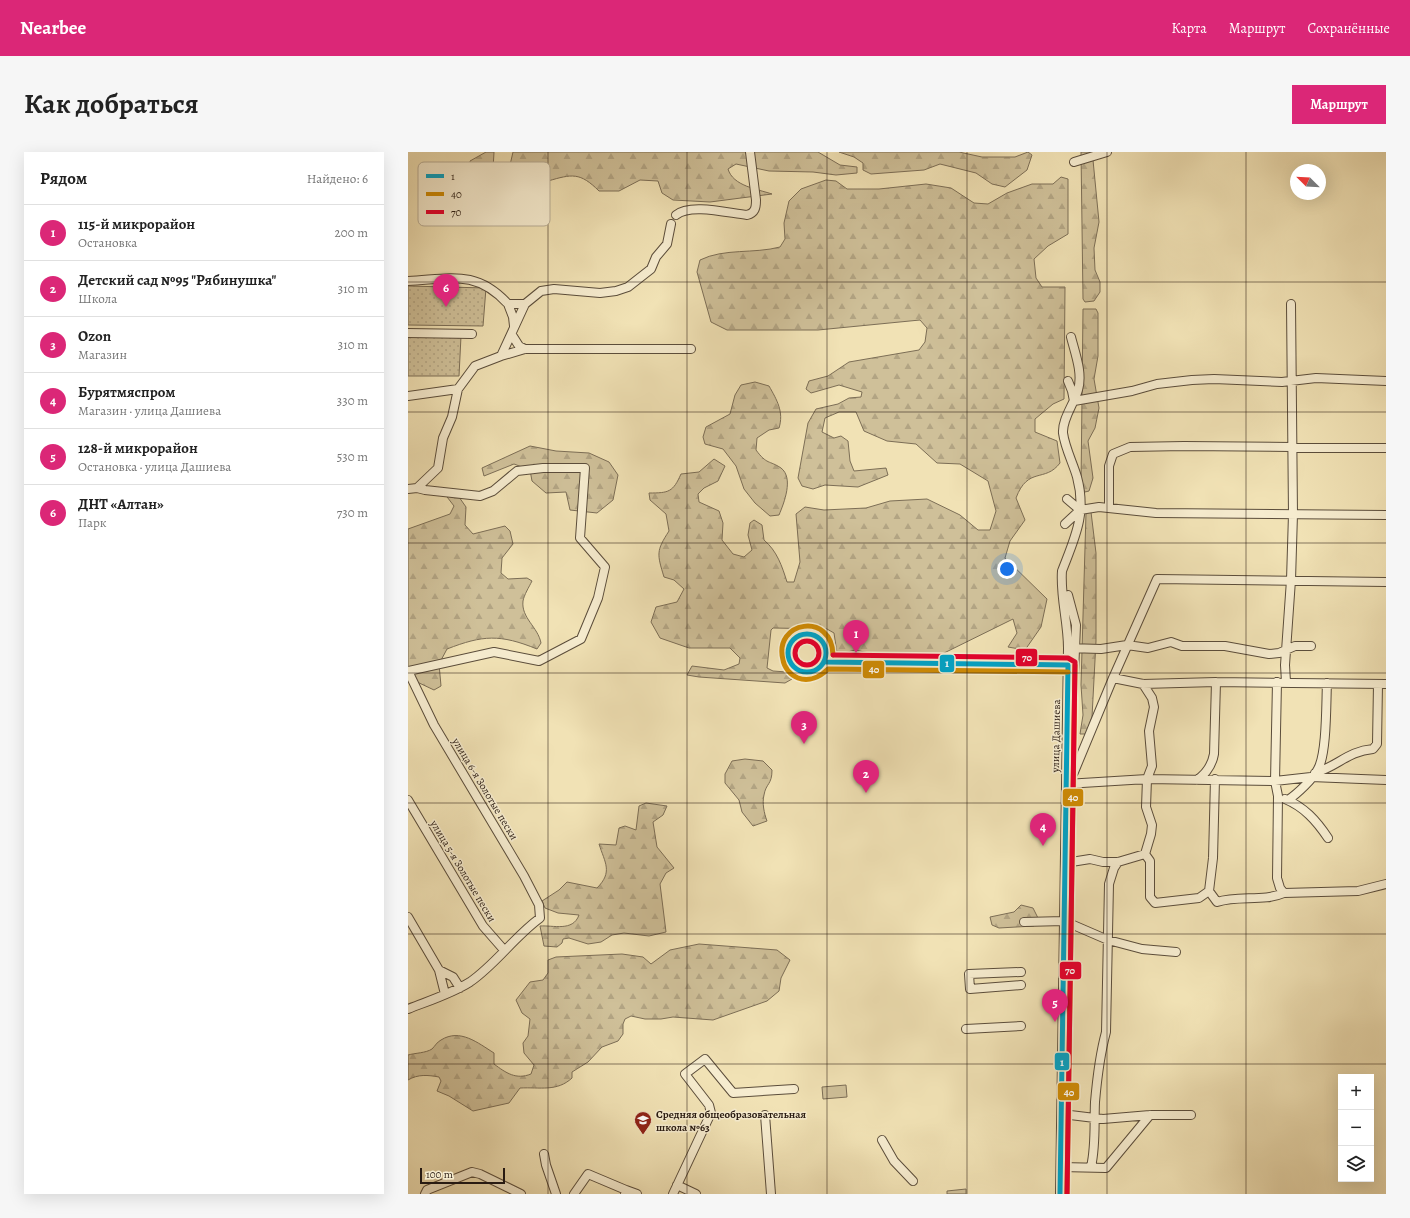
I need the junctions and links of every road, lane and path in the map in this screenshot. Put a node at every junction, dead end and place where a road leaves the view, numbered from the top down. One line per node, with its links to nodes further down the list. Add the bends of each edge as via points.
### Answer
1 (750, 152): 4 (street, via 756,200 756,208 751,214 685,209)
2 (1107, 152): 3 (street)
3 (1074, 162)
4 (676, 215)
5 (671, 224): 8 (street, via 667,244 656,257 651,269 628,287 600,293 541,291)
6 (408, 281): 7 (street, via 438,278 477,281 497,292)
7 (508, 304): 8 (street); 10 (street, via 513,317)
8 (525, 304): 10 (street)
9 (1291, 304): 19 (street)
10 (513, 332): 14 (street, via 519,346); 16 (street)
11 (408, 333): 12 (street)
12 (472, 334)
13 (1071, 336): 22 (street, улица Дашиева, via 1078,364 1079,389)
14 (525, 349): 15 (street); 16 (street)
15 (691, 349)
16 (501, 356): 20 (street, via 476,366)
17 (1068, 381): 22 (street)
18 (1386, 381): 19 (street, via 1316,378)
19 (1292, 382): 22 (street, via 1192,380 1157,384); 23 (street)
20 (458, 389): 21 (street); 25 (street, via 452,417 443,438 438,468)
21 (408, 396)
22 (1074, 401): 29 (street, улица Дашиева, via 1063,433 1077,479)
23 (1294, 446): 24 (street); 28 (street, via 1130,448 1113,454 1109,466); 30 (street)
24 (1386, 448)
25 (417, 488): 26 (street); 41 (street, via 480,496 492,491 517,471 585,468 580,538 605,567 598,598 581,639 546,658 539,661 494,652)
26 (408, 489)
27 (1067, 499): 29 (street)
28 (1109, 507): 29 (street); 30 (street, via 1156,513)
29 (1080, 510): 32 (street); 37 (street, улица Дашиева, via 1080,522 1062,570 1062,587)
30 (1293, 514): 31 (street); 33 (street)
31 (1386, 515)
32 (1065, 524)
33 (1291, 580): 34 (street); 35 (street, via 1157,579); 38 (street)
34 (1386, 582)
35 (1127, 646): 37 (street, via 1101,649); 38 (street, via 1148,648 1171,642 1182,646 1226,646 1269,654); 42 (street)
36 (1311, 646): 38 (street, via 1295,646)
37 (1072, 648): 40 (street, улица Дашиева); 49 (street)
38 (1287, 651): 45 (street)
39 (826, 662): 39 (street, via 827,651 823,641 814,634 803,633 793,638 788,648 788,659 794,668 805,672 816,670); 40 (street)
40 (1068, 665): 56 (street, улица Дашиева)
41 (408, 671): 71 (street, улица 6-я Золотые пески, via 429,716 539,905 540,918)
42 (1113, 678): 47 (street); 56 (street, via 1082,756)
43 (1216, 682): 44 (street); 47 (street); 53 (street, via 1214,754 1205,774)
44 (1277, 682): 45 (street); 55 (street)
45 (1286, 682): 46 (street)
46 (1327, 683): 48 (street); 50 (street, via 1324,740 1318,768)
47 (1143, 684): 51 (street, via 1152,698 1154,707 1149,731 1152,766)
48 (1382, 684): 50 (street, via 1377,744 1373,749 1359,750)
49 (1073, 698)
50 (1313, 775): 54 (street); 55 (street); 59 (street, via 1298,794)
51 (1147, 779): 53 (street); 56 (street); 61 (street, via 1146,807 1152,826)
52 (1215, 779): 53 (street); 55 (street); 65 (street, via 1213,858)
53 (1197, 780)
54 (1386, 780)
55 (1275, 781): 57 (street)
56 (1066, 784): 63 (street, улица Дашиева)
57 (1278, 796): 59 (street); 66 (street, via 1277,878)
58 (408, 800): 71 (street, улица 5-я Золотые пески, via 483,926)
59 (1288, 800): 60 (street, via 1306,811)
60 (1328, 838)
61 (1145, 854): 62 (street); 65 (street, via 1150,861 1150,898 1155,903 1199,898)
62 (1118, 862): 63 (street, via 1090,859); 70 (street, via 1109,884)
63 (1065, 863): 68 (street, улица Дашиева)
64 (1386, 884): 66 (street, via 1358,891)
65 (1208, 891): 66 (street, via 1217,902)
66 (1284, 893)
67 (408, 917): 73 (street)
68 (1064, 921): 69 (street); 70 (street); 82 (street, улица Дашиева)
69 (1024, 922)
70 (1108, 940): 72 (street, via 1142,949); 86 (street, via 1106,1032 1095,1104)
71 (504, 950): 76 (street, via 477,977)
72 (1176, 952)
73 (439, 970): 76 (street, via 452,977); 77 (street)
74 (1021, 972): 75 (street, via 970,974 970,989)
75 (1021, 985)
76 (460, 988): 77 (street)
77 (446, 994): 78 (street)
78 (408, 1009)
79 (1021, 1026): 80 (street)
80 (966, 1029)
81 (794, 1089): 92 (street, via 733,1093 705,1059 685,1074 709,1105 710,1113)
82 (1062, 1114): 86 (street); 89 (street, улица Дашиева)
83 (765, 1115): 101 (street)
84 (1150, 1115): 85 (street); 86 (street); 90 (street, via 1106,1168)
85 (1191, 1115)
86 (1096, 1118): 90 (street, via 1095,1150)
87 (882, 1140): 91 (street, via 894,1162)
88 (544, 1154): 96 (street)
89 (1061, 1167): 90 (street); 102 (street, улица Дашиева)
90 (1091, 1167)
91 (913, 1181)
92 (677, 1185): 99 (street); 100 (street)
93 (625, 1192): 97 (street, via 588,1174); 98 (street)
94 (425, 1194): 95 (street, via 427,1190 472,1172)
95 (521, 1194)
96 (556, 1194)
97 (574, 1194)
98 (637, 1194)
99 (673, 1194)
100 (696, 1194)
101 (771, 1194)
102 (1060, 1194)

